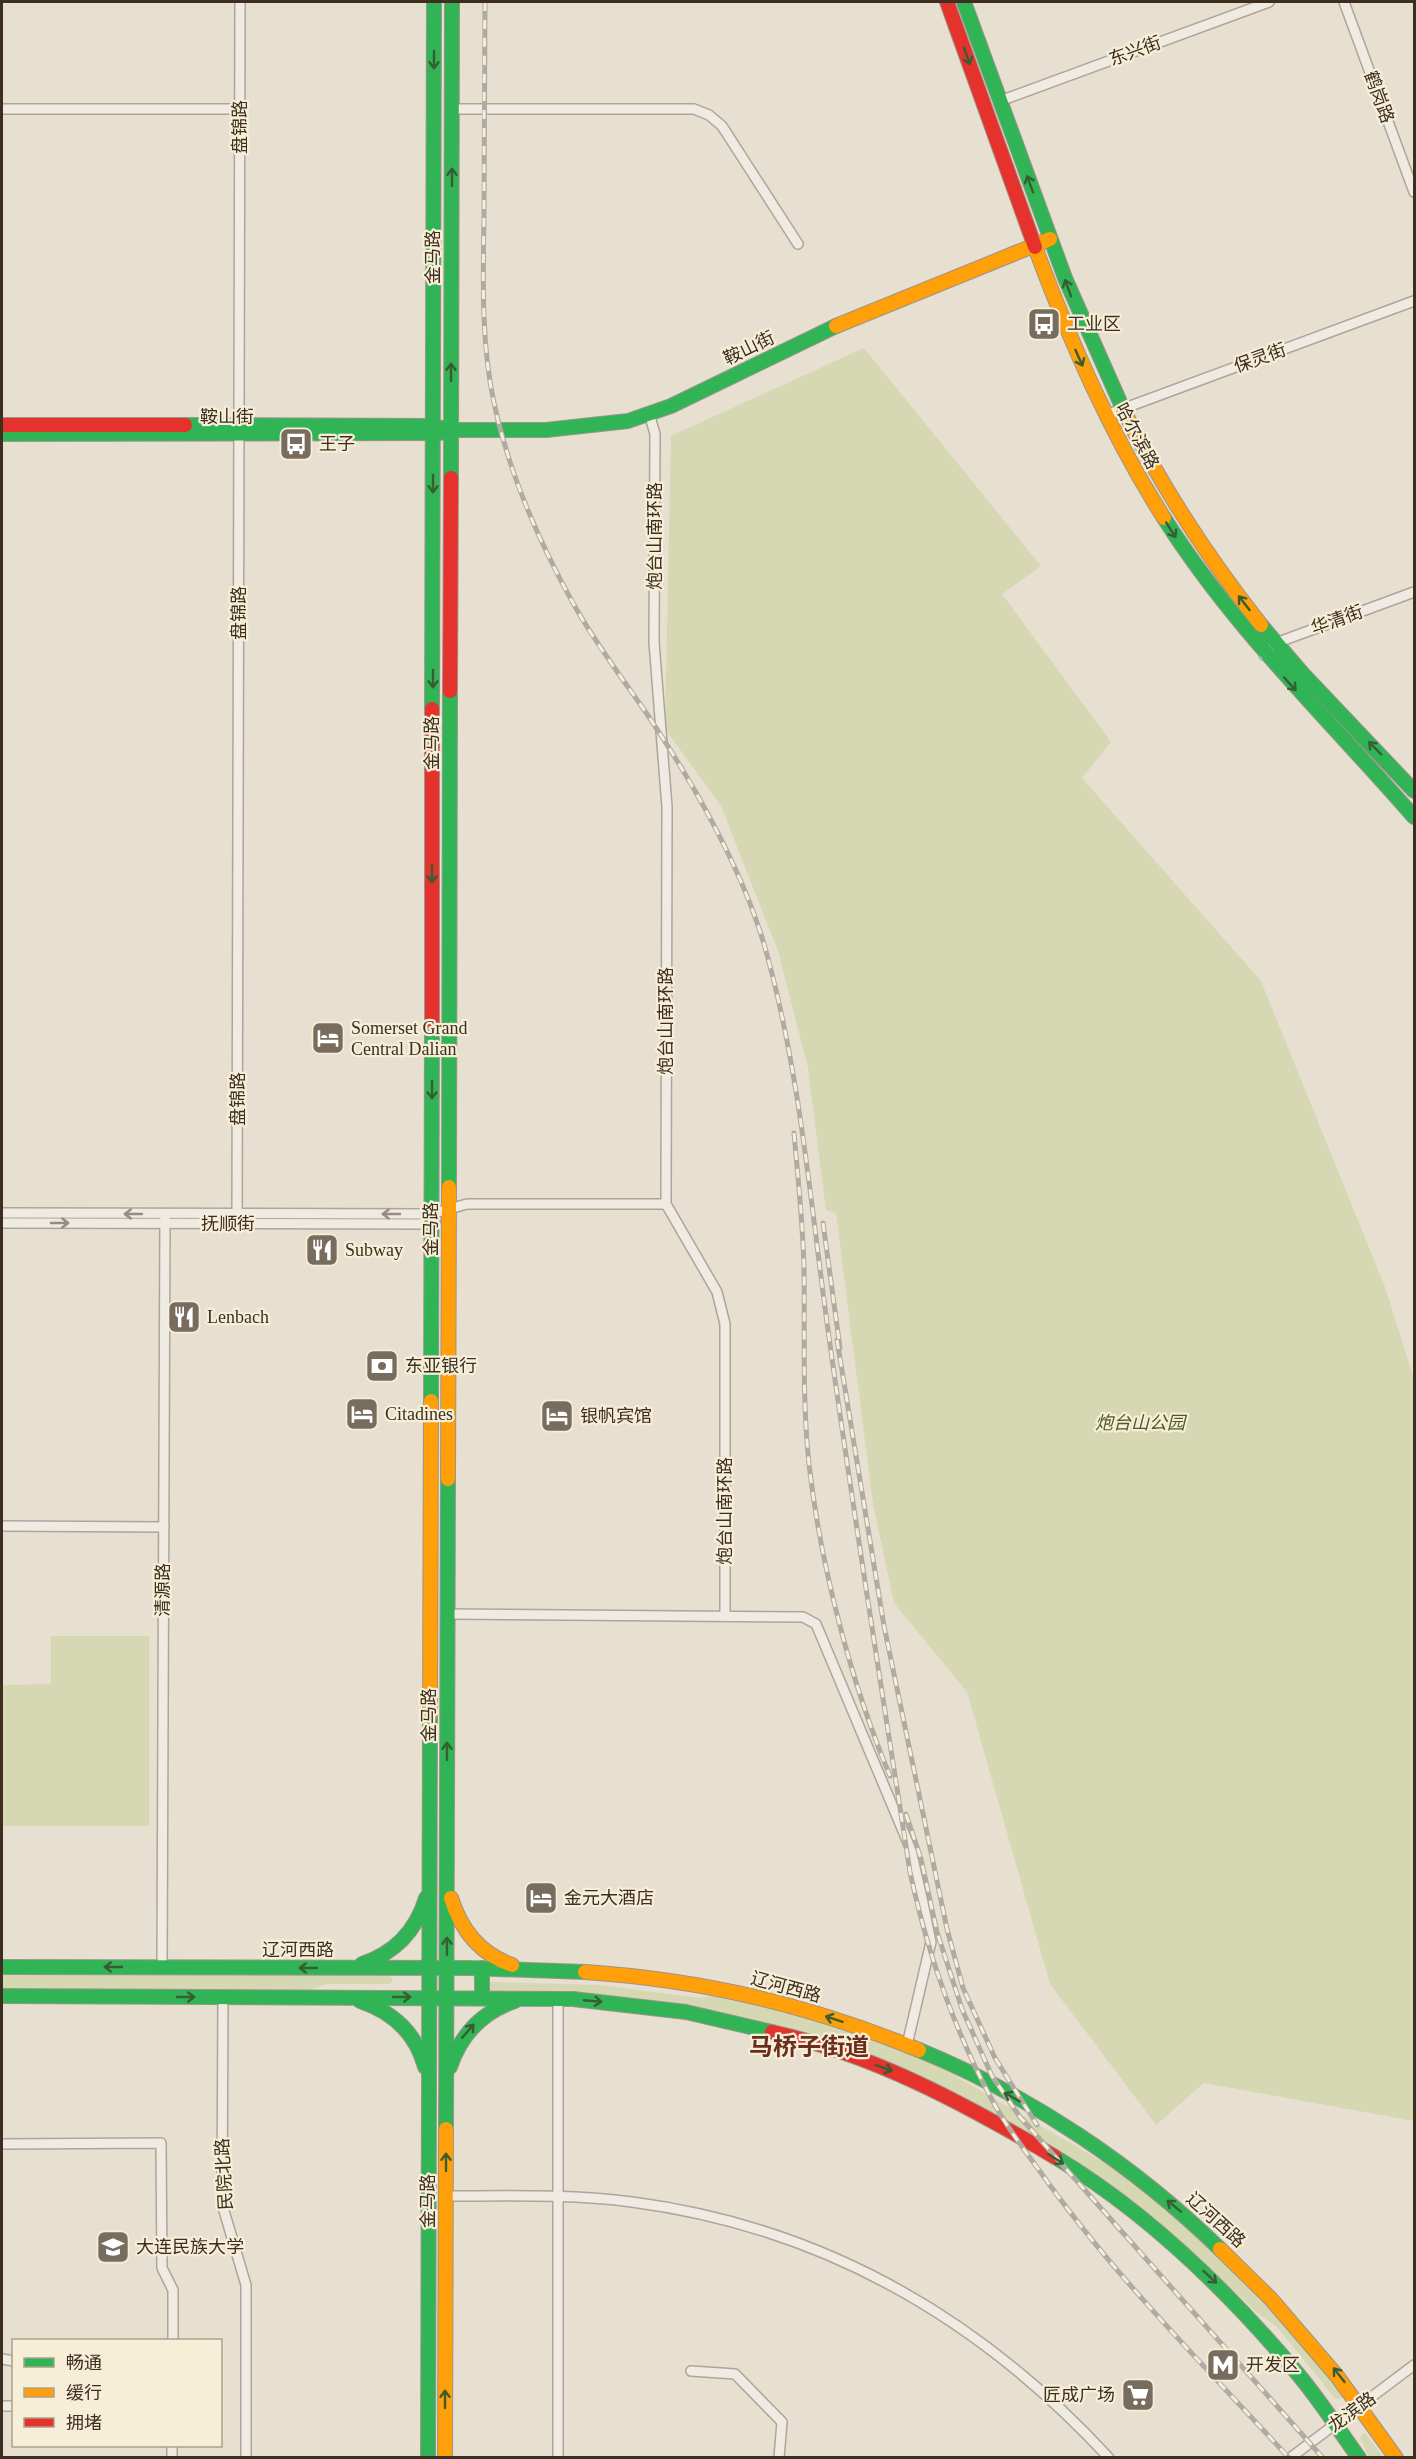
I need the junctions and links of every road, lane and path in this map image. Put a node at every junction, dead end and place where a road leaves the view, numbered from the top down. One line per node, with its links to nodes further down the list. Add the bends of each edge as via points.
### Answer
1 (240, 2): 10 (street, 盘锦路)
2 (435, 2): 22 (main road, 金马路, one-way to 22)
3 (452, 2): 11 (main road, 金马路)
4 (946, 2): 15 (main road, 哈尔滨路, one-way to 15)
5 (964, 2): 8 (main road, 哈尔滨路)
6 (1269, 2): 8 (street, 东兴街)
7 (1344, 2): 12 (street, 鹤岗路)
8 (1000, 101): 13 (main road, 哈尔滨路, one-way to 8)
9 (2, 109): 10 (street)
10 (240, 109): 21 (street, 盘锦路)
11 (452, 109): 14 (street, via 694,110 709,115 722,126); 23 (main road, 金马路, one-way to 11)
12 (1414, 192)
13 (1050, 239): 15 (main road, 鞍山街); 17 (main road, 哈尔滨路, one-way to 13, via 1076,310)
14 (798, 244)
15 (1035, 245): 18 (main road, 鞍山街, via 845,321 671,406); 19 (main road, 哈尔滨路, one-way to 19, via 1078,358)
16 (1414, 301): 17 (street, 保灵街)
17 (1122, 409): 19 (street, 保灵街); 26 (main road, 哈尔滨路, one-way to 17, via 1198,541)
18 (649, 413): 23 (main road, 鞍山街, via 627,421 582,428); 30 (street, 炮台山南环路, via 655,434 656,693 667,807)
19 (1106, 415): 27 (main road, 哈尔滨路, one-way to 27, via 1186,554)
20 (2, 425): 21 (main road, 鞍山街)
21 (239, 430): 22 (main road, 鞍山街); 24 (main road, 鞍山街); 34 (street, 盘锦路)
22 (433, 430): 23 (main road, 鞍山街); 35 (main road, 金马路, one-way to 35)
23 (451, 430): 31 (main road, 金马路)
24 (2, 434)
25 (1414, 591): 26 (street, 华清街)
26 (1276, 643): 27 (street, 华清街); 28 (main road, 哈尔滨路, one-way to 26)
27 (1264, 655): 29 (main road, 哈尔滨路, one-way to 29)
28 (1414, 791)
29 (1414, 817)
30 (666, 1204): 31 (street, 抚顺街, via 467,1204); 40 (street, 炮台山南环路, via 717,1292 725,1324)
31 (449, 1209): 35 (street, 抚顺街); 39 (main road, 金马路)
32 (2, 1213): 33 (street, 抚顺街, one-way to 32)
33 (165, 1219): 34 (street, 抚顺街); 36 (street, 抚顺街, one-way to 33); 38 (street, 清源路)
34 (238, 1219): 35 (street, 抚顺街)
35 (431, 1219): 41 (main road, 金马路)
36 (2, 1223)
37 (2, 1526): 38 (street)
38 (164, 1527): 44 (street, 清源路)
39 (447, 1614): 40 (street); 42 (main road, 金马路, one-way to 39)
40 (725, 1616): 58 (street, via 803,1617 816,1624 838,1675 911,1850 931,1942)
41 (430, 1881): 45 (main road, via 424,1906 402,1942 384,1956); 46 (main road, 金马路)
42 (447, 1881): 47 (main road, 金马路, one-way to 42); 49 (main road, via 453,1906 475,1943 507,1964)
43 (2, 1967): 44 (main road, 辽河西路, one-way to 43)
44 (162, 1967): 45 (main road, 辽河西路, one-way to 44)
45 (346, 1968): 46 (main road, 辽河西路)
46 (429, 1968): 47 (main road, 辽河西路); 53 (main road, 金马路)
47 (447, 1968): 48 (main road, 辽河西路); 54 (main road, 金马路)
48 (482, 1968): 49 (main road, 辽河西路); 55 (main road)
49 (528, 1968): 58 (main road, 辽河西路, one-way to 49, via 755,1995 605,1972)
50 (2, 1996): 51 (main road, one-way to 51)
51 (223, 1997): 52 (main road); 69 (street, 民院北路, via 222,2204 246,2285)
52 (346, 1997): 53 (main road, one-way to 53); 60 (main road, via 387,2012 403,2024 424,2060)
53 (429, 1997): 54 (main road); 60 (main road, 金马路)
54 (447, 1997): 55 (main road); 59 (main road, 金马路)
55 (482, 1997): 56 (main road)
56 (529, 1997): 57 (main road); 59 (main road, one-way to 56, via 461,2040 474,2024 497,2007)
57 (558, 1997): 63 (street); 68 (main road, one-way to 68, via 686,2011 777,2032 898,2073 966,2104 1074,2170 1166,2237 1252,2320)
58 (907, 2045): 67 (main road, 辽河西路, one-way to 58, via 1317,2348 1251,2276 1143,2181 1015,2099)
59 (446, 2084): 62 (main road, 金马路, one-way to 59)
60 (429, 2085): 70 (main road, 金马路)
61 (2, 2144): 64 (street, via 161,2144 162,2268 173,2290)
62 (446, 2196): 63 (street); 71 (main road, 金马路, one-way to 62)
63 (558, 2196): 72 (street); 74 (street, via 632,2202 722,2220 767,2232 890,2283 965,2329 1024,2376)
64 (173, 2339)
65 (1414, 2365): 67 (street, 龙滨路)
66 (691, 2371): 73 (street, via 735,2374 782,2422)
67 (1361, 2405): 68 (street, 龙滨路); 77 (main road, 辽河西路)
68 (1336, 2423): 75 (street, 龙滨路); 76 (main road)
69 (246, 2457)
70 (428, 2457)
71 (445, 2457)
72 (558, 2457)
73 (779, 2457)
74 (1109, 2457)
75 (1290, 2457)
76 (1359, 2457)
77 (1396, 2457)

